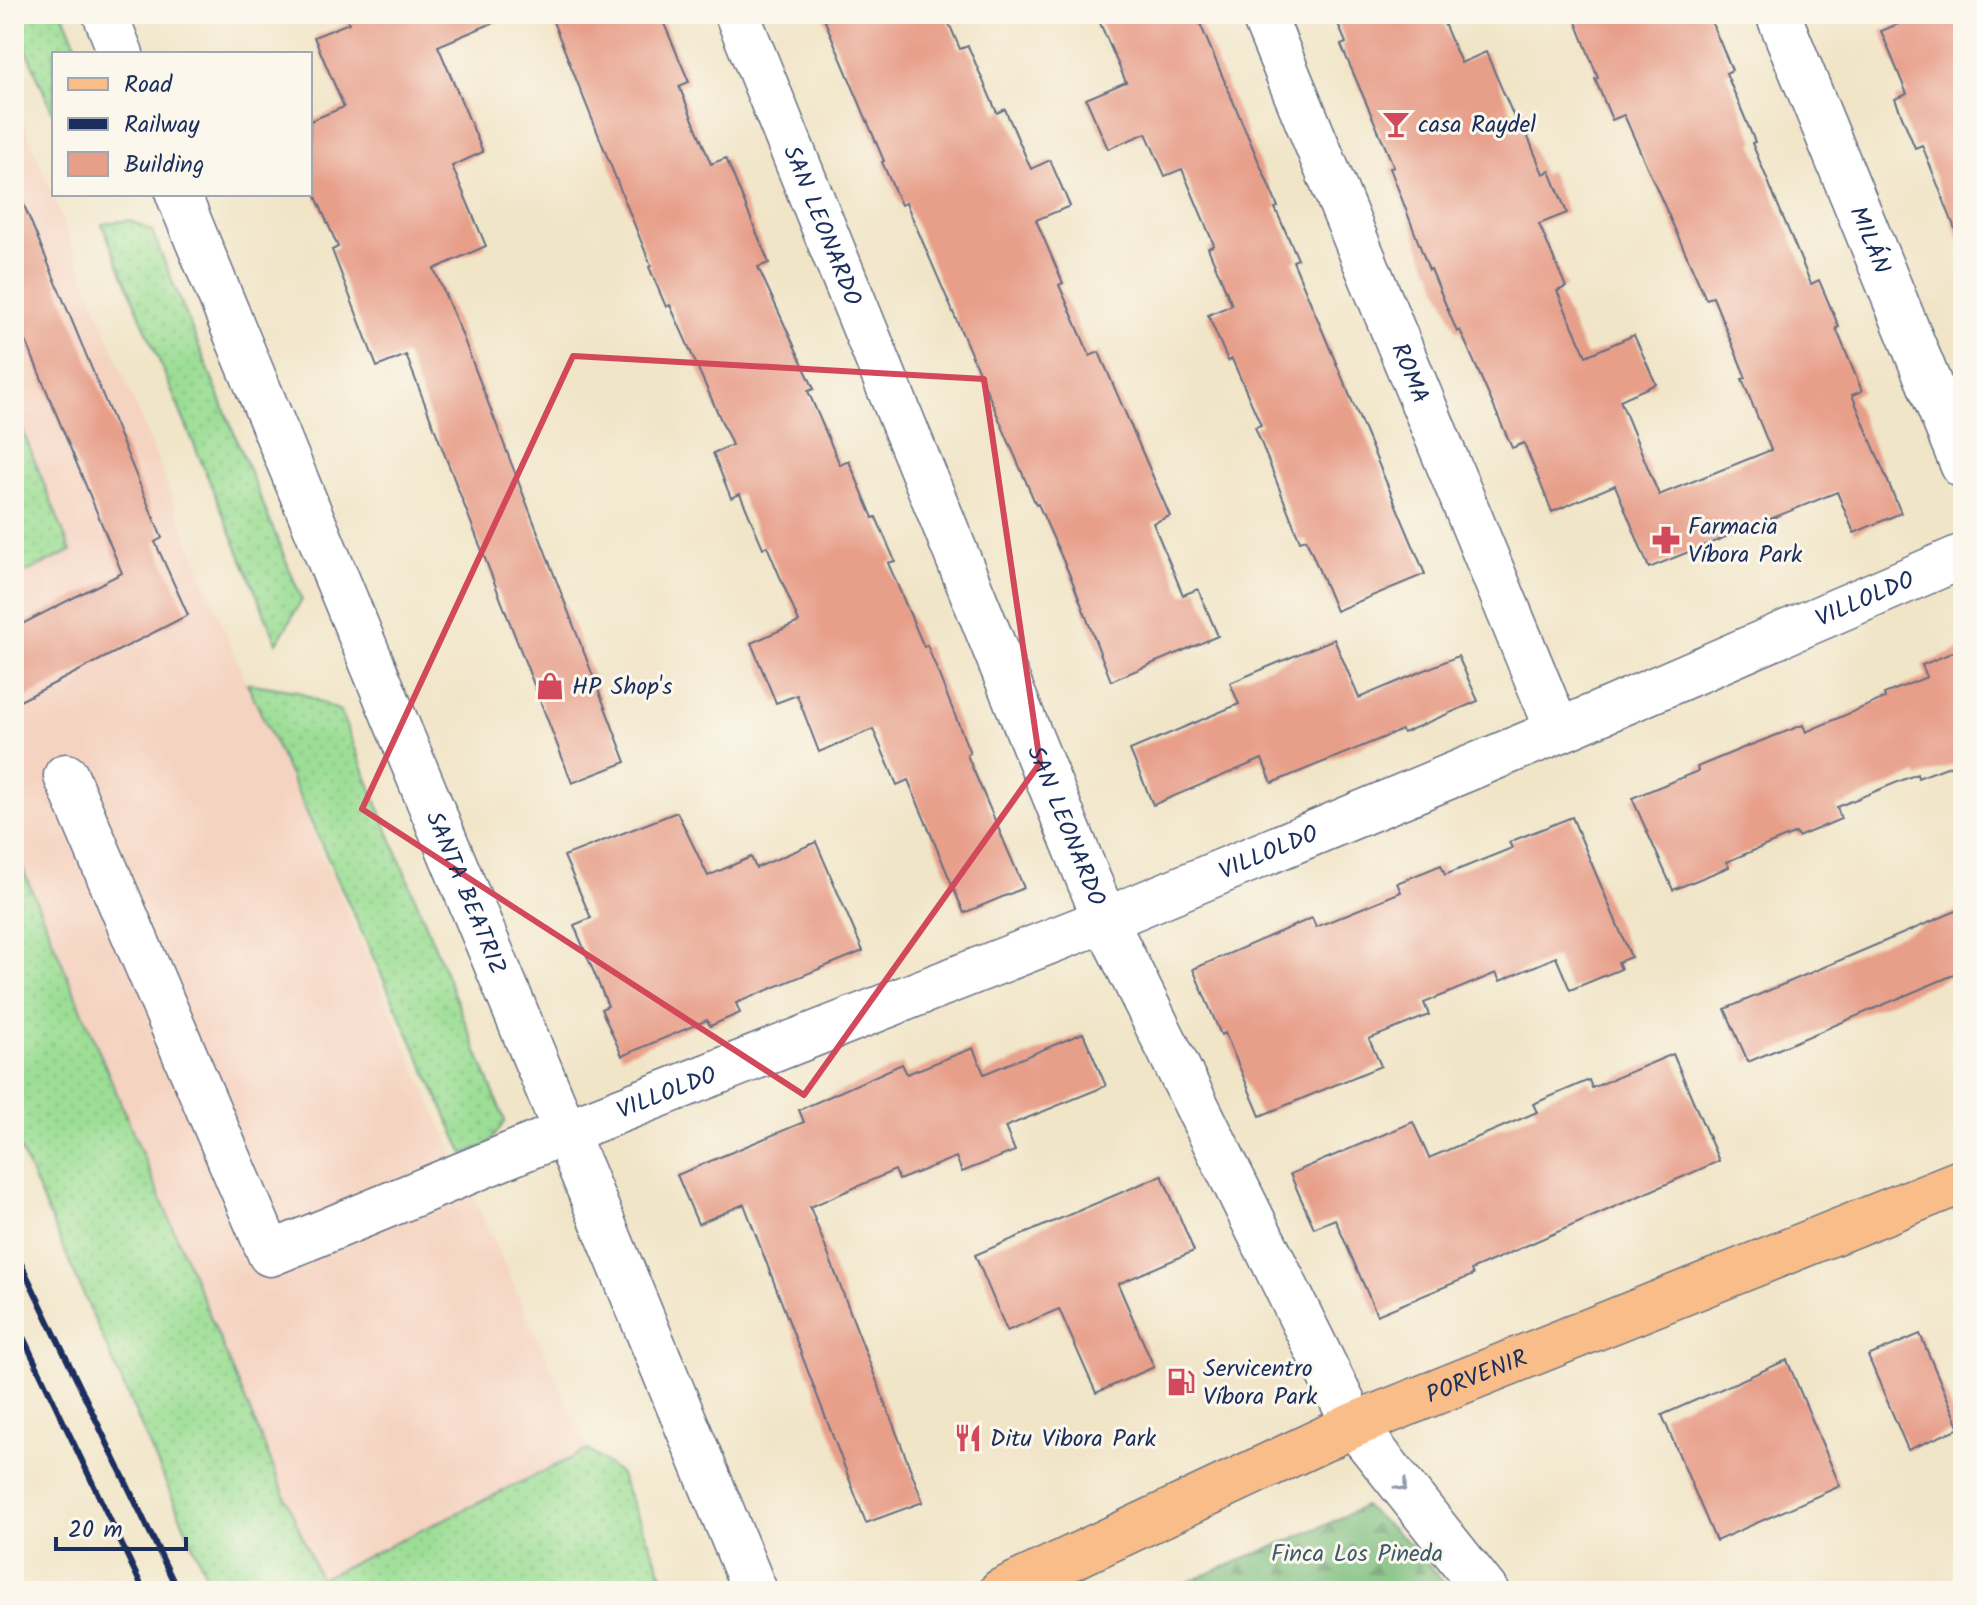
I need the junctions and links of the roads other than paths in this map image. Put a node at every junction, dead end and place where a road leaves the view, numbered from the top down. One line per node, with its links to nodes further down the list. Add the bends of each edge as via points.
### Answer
1 (105, 14): 5 (street)
2 (737, 14): 11 (street, SAN LEONARDO)
3 (1263, 14): 9 (street, ROMA)
4 (1778, 14): 7 (street, MILÁN)
5 (120, 52)
6 (179, 196): 12 (street, SANTA BEATRIZ)
7 (1963, 466)
8 (1963, 556): 9 (street, VILLOLDO)
9 (1558, 731): 11 (street, VILLOLDO)
10 (66, 776): 12 (street, VILLOLDO, via 270,1254)
11 (1105, 920): 12 (street, VILLOLDO); 14 (street, SAN LEONARDO)
12 (565, 1132): 15 (street, SANTA BEATRIZ)
13 (1963, 1181): 14 (main road, PORVENIR)
14 (1354, 1425): 16 (main road, PORVENIR); 17 (street, SAN LEONARDO, one-way to 17)
15 (755, 1591)
16 (1001, 1591)
17 (1486, 1591)

